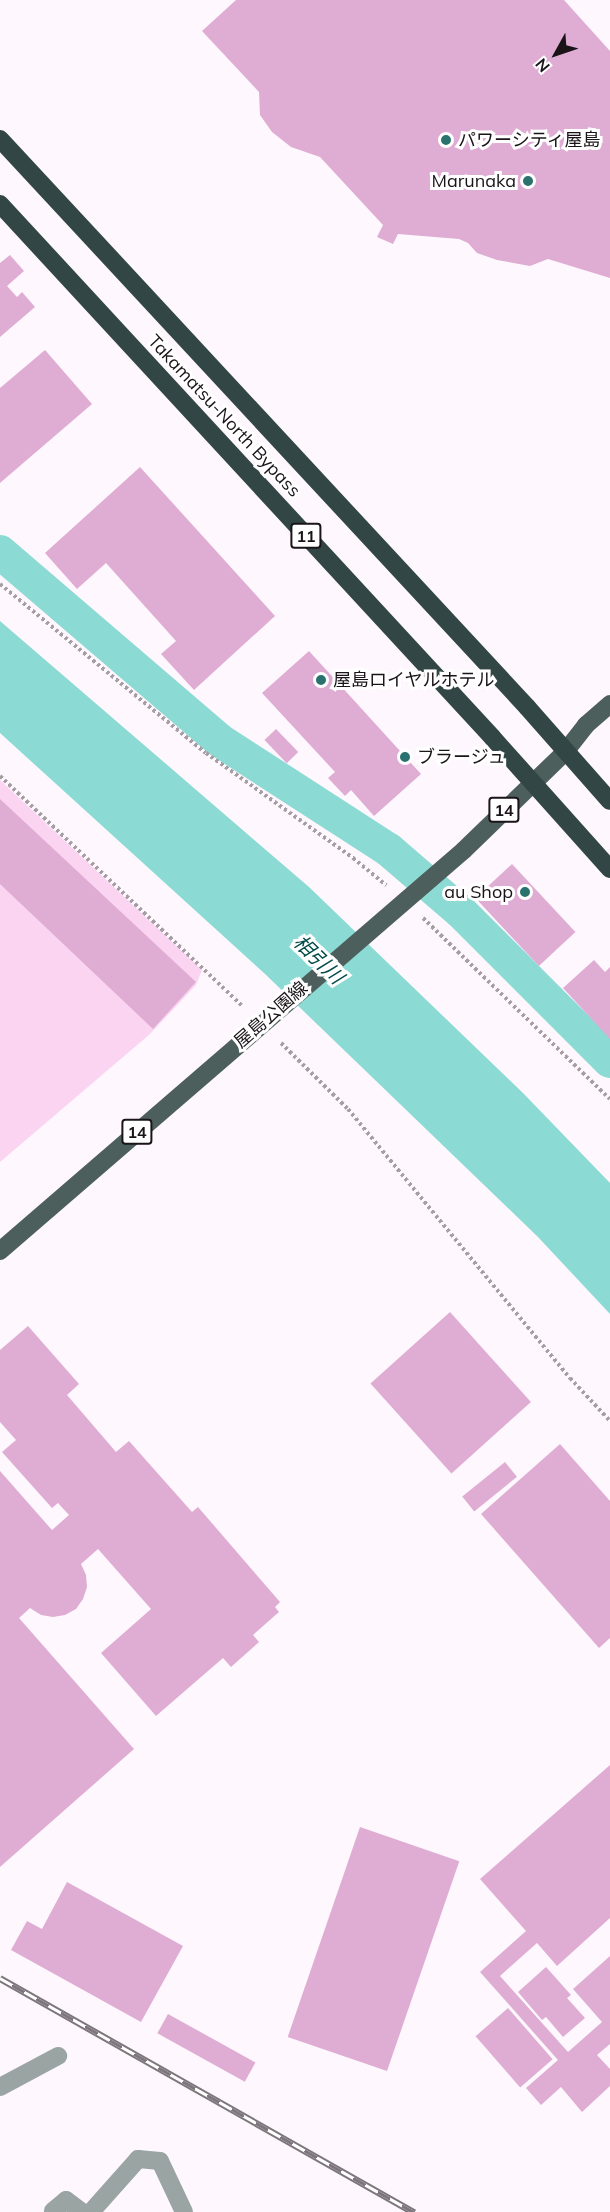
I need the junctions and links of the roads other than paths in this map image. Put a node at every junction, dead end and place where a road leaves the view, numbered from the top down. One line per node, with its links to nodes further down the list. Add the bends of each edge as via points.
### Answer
1 (0, 139): 4 (highway, Takamatsu-North Bypass / 11)
2 (0, 204): 5 (highway, Takamatsu-North Bypass / 11)
3 (610, 704): 4 (main road, 屋島公園線, via 586,724)
4 (566, 752): 5 (main road, 屋島公園線 / 14); 6 (highway, Takamatsu-North Bypass / 11)
5 (533, 783): 7 (highway, Takamatsu-North Bypass / 11); 8 (main road, 屋島公園線 / 14, via 443,869)
6 (610, 801)
7 (610, 869)
8 (0, 1251)
9 (58, 2056): 10 (street)
10 (0, 2087)
11 (53, 2211): 12 (street, via 66,2200)
12 (82, 2212)
13 (91, 2212): 14 (street, via 138,2159 160,2162)
14 (184, 2212)

